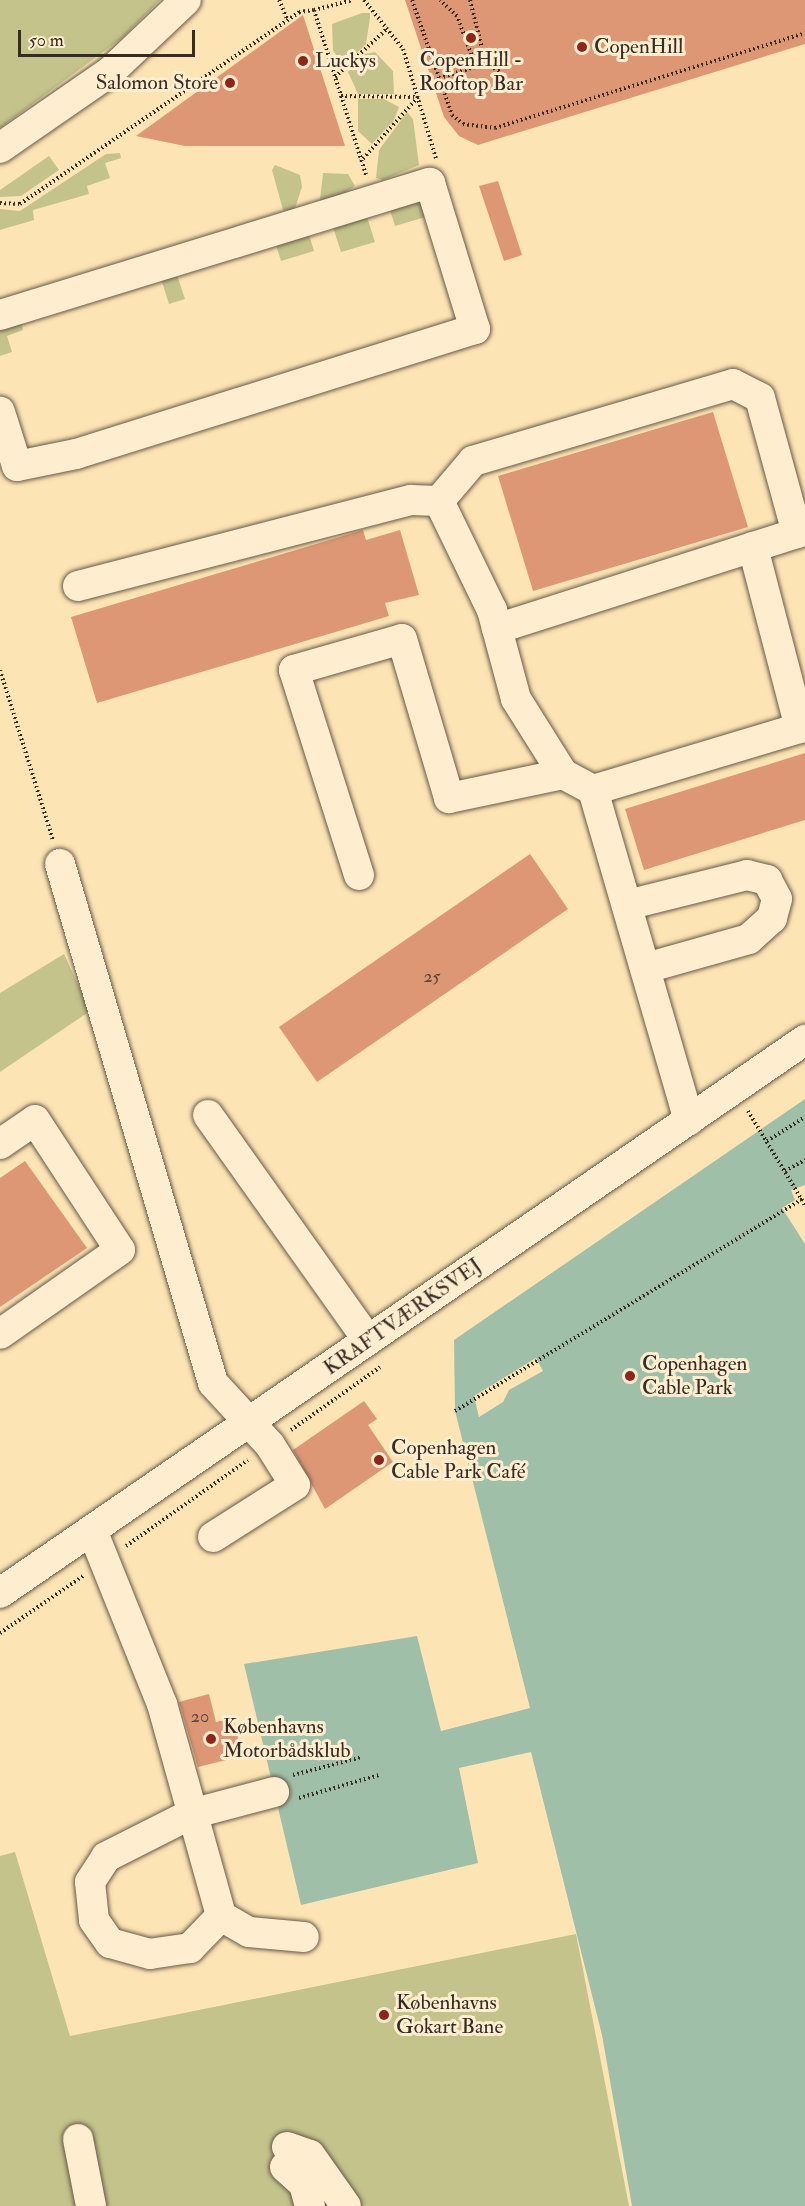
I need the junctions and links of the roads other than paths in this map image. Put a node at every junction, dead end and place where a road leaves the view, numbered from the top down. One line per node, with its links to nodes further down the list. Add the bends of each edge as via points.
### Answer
1 (186, 0): 2 (street, via 111,71)
2 (0, 148)
3 (0, 315): 4 (street, via 429,183 475,329 76,454 17,466)
4 (0, 412)
5 (439, 501): 6 (street, via 473,461 733,384 760,398 797,533); 7 (street, via 411,500); 8 (street)
6 (753, 547): 8 (street); 10 (street, via 800,728)
7 (78, 586)
8 (497, 629): 9 (street, via 516,699)
9 (563, 774): 10 (street); 12 (street, via 449,798 402,639 294,670)
10 (593, 790): 13 (street)
11 (60, 864): 21 (street, via 213,1383)
12 (359, 875)
13 (627, 905): 14 (street); 14 (street, via 747,875 767,880 777,899 772,918 749,939)
14 (646, 968): 17 (street)
15 (805, 1040): 17 (street, KRAFTVÆRKSVEJ)
16 (208, 1115): 20 (street)
17 (689, 1120): 20 (street, KRAFTVÆRKSVEJ)
18 (0, 1144): 19 (street, via 34,1120 120,1250)
19 (0, 1334)
20 (368, 1340): 21 (street, KRAFTVÆRKSVEJ)
21 (250, 1422): 22 (street, KRAFTVÆRKSVEJ); 23 (street, via 295,1485)
22 (92, 1530): 24 (street, KRAFTVÆRKSVEJ); 26 (street, via 162,1704)
23 (213, 1537)
24 (0, 1593)
25 (282, 1790): 26 (street)
26 (191, 1814): 27 (street); 27 (street, via 106,1857 90,1882 94,1920 110,1943 150,1954 190,1948)
27 (221, 1916): 28 (street, via 249,1932)
28 (304, 1937)
29 (78, 2139): 30 (street)
30 (91, 2206)
31 (310, 2206): 32 (street, via 304,2184 286,2157 310,2155)
32 (346, 2206)

